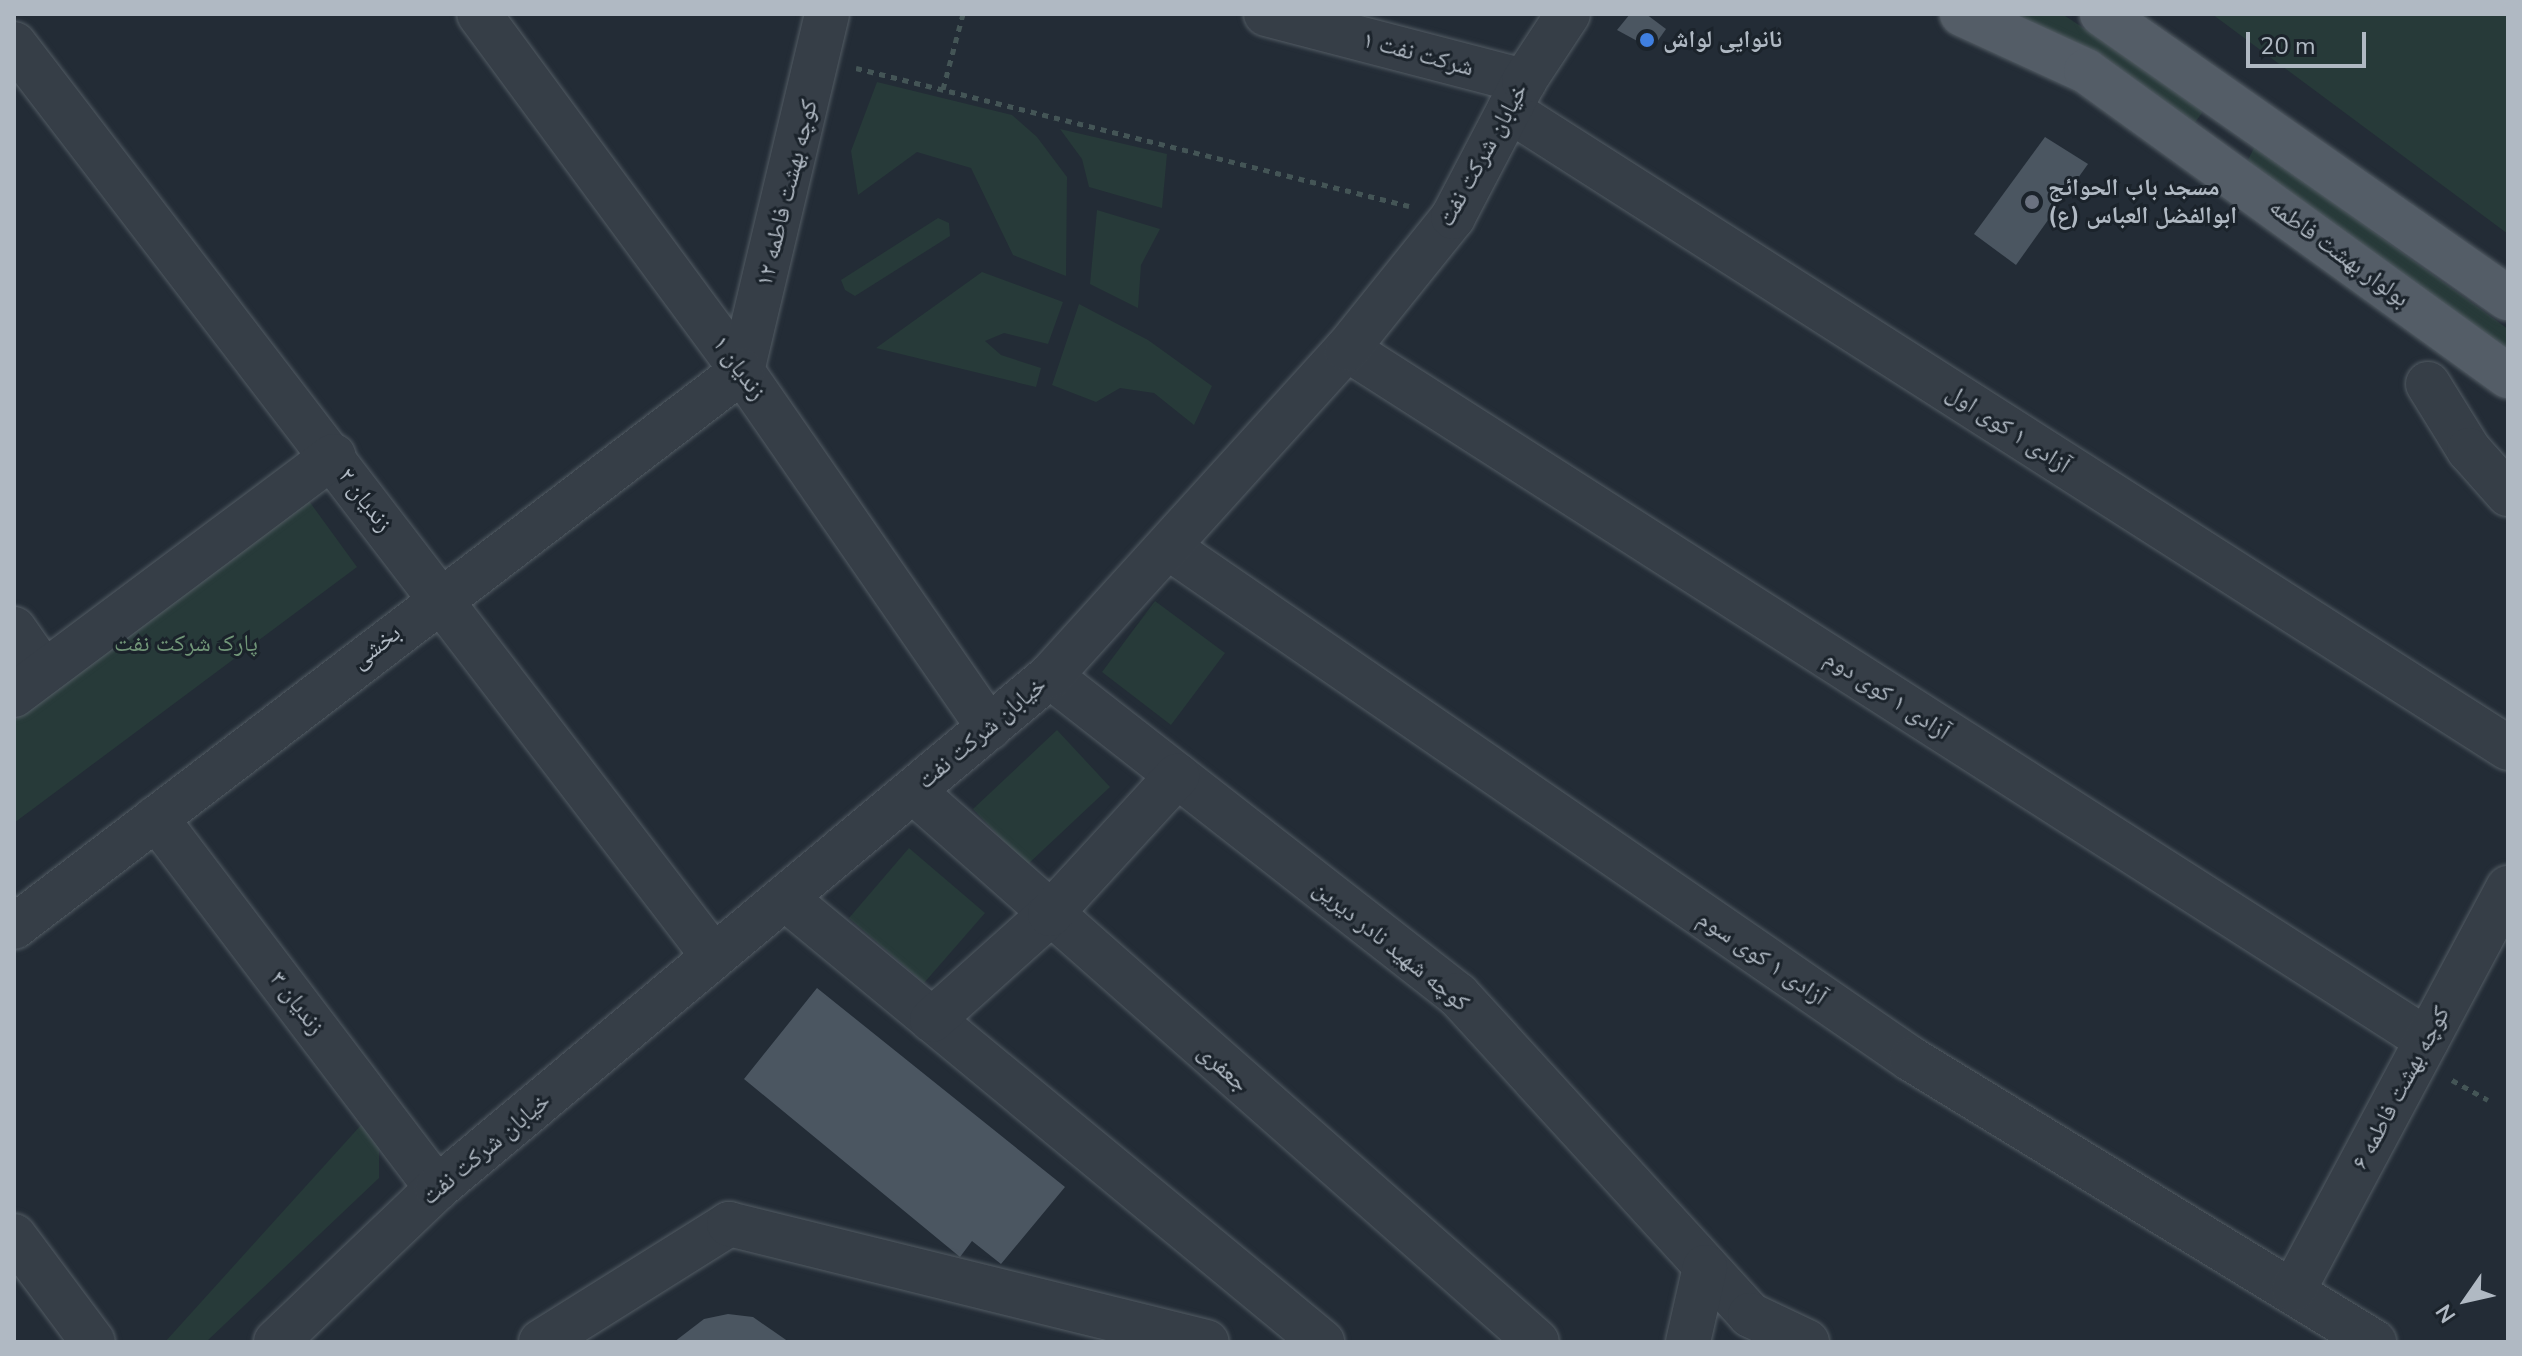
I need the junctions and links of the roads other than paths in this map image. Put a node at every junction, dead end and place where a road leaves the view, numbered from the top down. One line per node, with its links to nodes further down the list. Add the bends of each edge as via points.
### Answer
1 (19, 14): 8 (street)
2 (479, 14): 15 (street, زندیان ۱)
3 (827, 14): 15 (street, کوچه بهشت فاطمه ۱۲)
4 (1266, 14): 10 (street, شرکت نفت ۱)
5 (1568, 14): 10 (street, خیابان شرکت نفت)
6 (1962, 14): 12 (main road, بولوار بهشت فاطمه, via 2086,71)
7 (2102, 14): 11 (main road)
8 (14, 17)
9 (14, 44): 18 (street, زندیان ۲)
10 (1516, 96): 14 (street, خیابان شرکت نفت, via 1453,217); 26 (street, آزادی ۱ کوی اول)
11 (2243, 111): 12 (main road); 13 (main road)
12 (2210, 157): 16 (main road, بولوار بهشت فاطمه)
13 (2508, 298)
14 (1347, 349): 20 (street, خیابان شرکت نفت); 36 (street, آزادی ۱ کوی دوم)
15 (742, 371): 21 (street, بخشی); 25 (street, زندیان ۱)
16 (2508, 376)
17 (2428, 384): 19 (street, via 2469,450)
18 (333, 456): 21 (street, زندیان ۲); 24 (street)
19 (2508, 494)
20 (1168, 547): 23 (street, خیابان شرکت نفت); 40 (street, آزادی ۱ کوی سوم, via 1911,1059)
21 (439, 599): 29 (street, بخشی); 34 (street, زندیان ۲)
22 (14, 629): 24 (street)
23 (1050, 676): 25 (street, خیابان شرکت نفت); 27 (street, کوچه شهید نادر دیرین)
24 (29, 684)
25 (989, 728): 28 (street, خیابان شرکت نفت)
26 (2508, 748)
27 (1177, 776): 32 (street); 39 (street, کوچه شهید نادر دیرین, via 1458,995)
28 (913, 791): 31 (street, خیابان شرکت نفت); 32 (street, جعفری)
29 (156, 818): 33 (street, بخشی); 37 (street, زندیان ۳)
30 (2508, 888): 36 (street, کوچه بهشت فاطمه ۶)
31 (785, 898): 34 (street, خیابان شرکت نفت); 35 (street)
32 (1050, 914): 35 (street); 46 (street, جعفری)
33 (14, 927)
34 (714, 957): 37 (street, خیابان شرکت نفت)
35 (932, 1020): 45 (street)
36 (2427, 1040): 40 (street, کوچه بهشت فاطمه ۶)
37 (437, 1188): 42 (street, خیابان شرکت نفت)
38 (14, 1236): 41 (street)
39 (1705, 1267): 47 (street); 48 (street, کوچه شهید نادر دیرین, via 1750,1315)
40 (2294, 1289): 49 (street, آزادی ۱ کوی سوم)
41 (93, 1342)
42 (276, 1342)
43 (541, 1342): 44 (street, via 729,1224)
44 (1207, 1342)
45 (1322, 1342)
46 (1537, 1342)
47 (1688, 1342)
48 (1807, 1342)
49 (2374, 1342)

